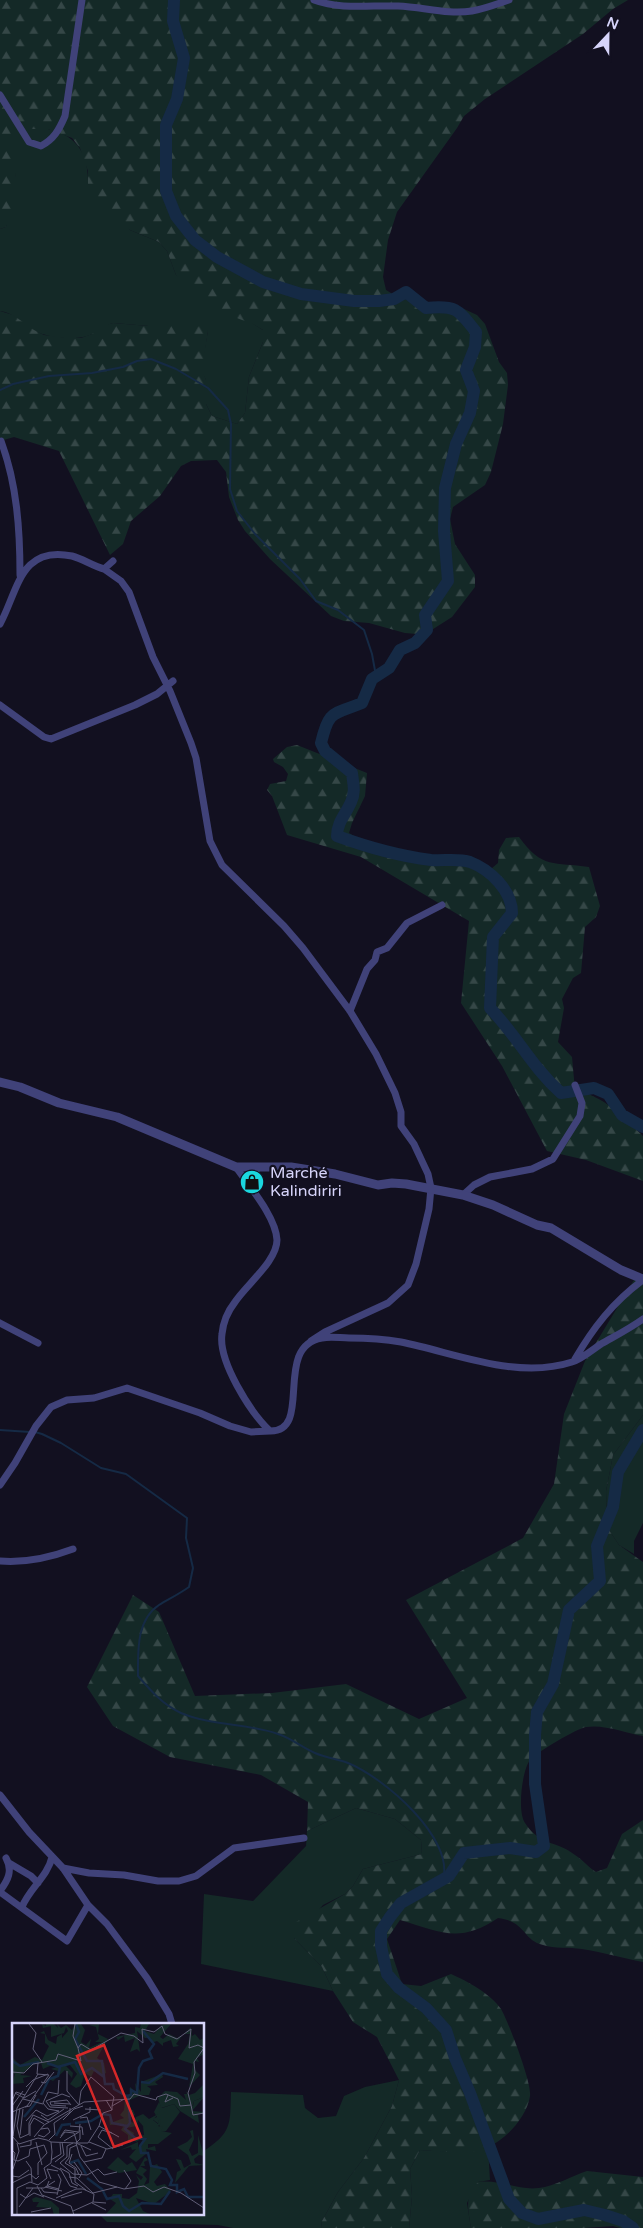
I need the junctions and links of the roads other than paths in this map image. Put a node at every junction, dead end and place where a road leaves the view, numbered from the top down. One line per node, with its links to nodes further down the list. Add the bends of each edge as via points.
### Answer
1 (82, 0): 4 (street, via 65,116 50,141 41,146 29,142)
2 (314, 0): 3 (street, via 341,6 400,6 439,11 472,11)
3 (509, 0)
4 (0, 95)
5 (1, 441): 8 (street, via 8,458 17,504)
6 (113, 561): 7 (street)
7 (104, 569): 8 (street, via 74,556 59,554 42,556); 10 (street, via 121,580 129,592 153,658)
8 (20, 576): 9 (street)
9 (0, 624)
10 (170, 683): 11 (street, via 158,694 135,705 51,739); 13 (street)
11 (0, 705)
12 (200, 749): 13 (street)
13 (196, 758): 15 (street, via 207,829 222,865 290,933)
14 (442, 905): 15 (street, via 407,922 387,948 378,952)
15 (350, 1011): 19 (street, via 395,1093 402,1112 401,1126 414,1144)
16 (0, 1082): 18 (street, via 59,1104 117,1117)
17 (575, 1085): 20 (street, via 582,1103 580,1116 553,1160 532,1169 490,1178)
18 (236, 1167): 19 (street, via 291,1166 378,1184 392,1182); 27 (street, via 274,1226 277,1241 265,1266 234,1302 222,1335 223,1349 232,1374 257,1419)
19 (431, 1188): 20 (street); 24 (street, via 420,1249 408,1285 388,1303)
20 (463, 1195): 21 (street, via 551,1228)
21 (643, 1280): 26 (street, via 597,1323)
22 (643, 1319): 26 (street)
23 (0, 1323): 25 (street)
24 (311, 1340): 26 (street, via 324,1337 399,1342 517,1368 546,1368); 27 (street, via 296,1359 296,1387 289,1418 283,1428)
25 (38, 1343)
26 (573, 1362)
27 (270, 1430): 28 (street, via 251,1432 230,1426 127,1388 94,1398 67,1400 51,1407 36,1426)
28 (0, 1485)
29 (73, 1549): 30 (street, via 26,1561)
30 (0, 1562)
31 (0, 1795): 33 (street)
32 (304, 1838): 34 (street, via 234,1848 196,1876 179,1881)
33 (52, 1857): 34 (street); 35 (street, via 50,1866)
34 (63, 1868): 37 (street)
35 (38, 1882): 36 (street, via 7,1861 9,1876); 38 (street)
36 (0, 1891): 38 (street)
37 (88, 1905): 38 (street, via 67,1941); 39 (street, via 107,1924 147,1978)
38 (22, 1907)
39 (172, 2023)

